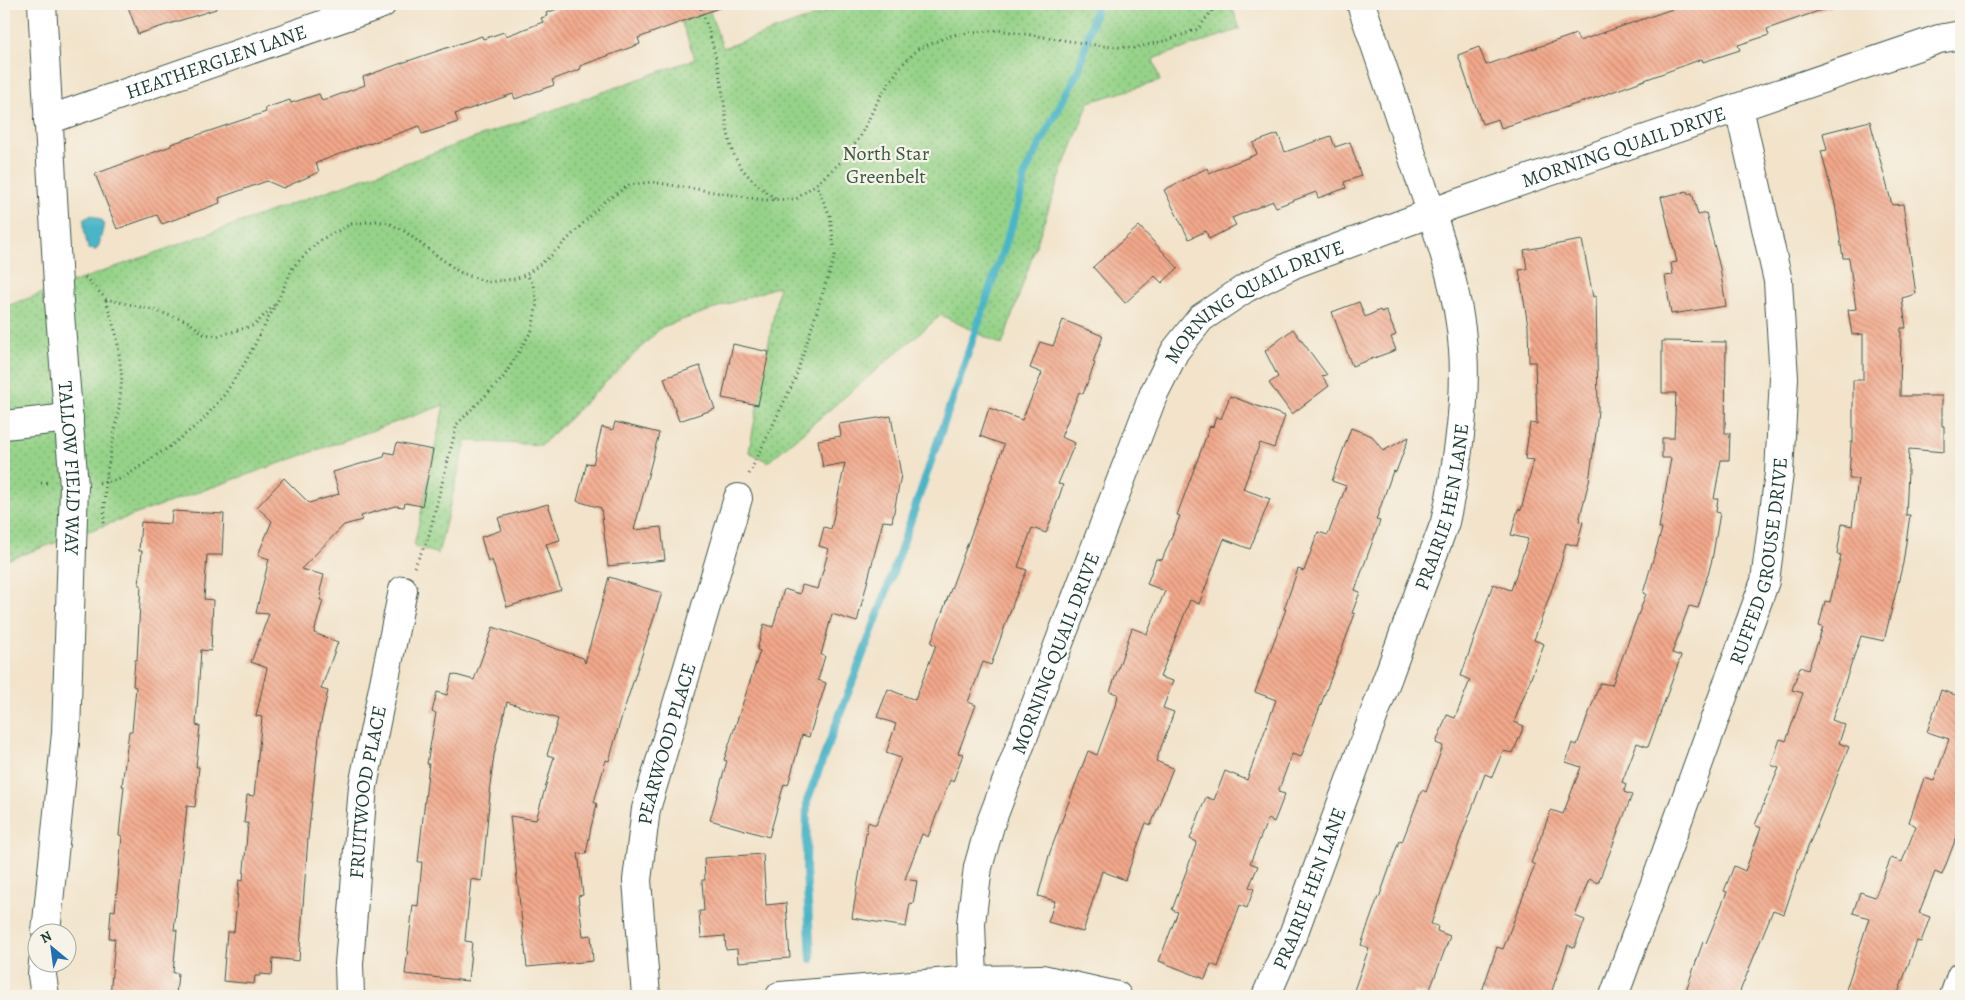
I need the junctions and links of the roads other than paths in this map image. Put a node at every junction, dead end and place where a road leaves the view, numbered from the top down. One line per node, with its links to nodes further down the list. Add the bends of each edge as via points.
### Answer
1 (42, 4): 6 (street, TALLOW FIELD WAY)
2 (382, 4): 6 (street, HEATHERGLEN LANE)
3 (1361, 4): 7 (street, PRAIRIE HEN LANE)
4 (1961, 34): 5 (street, MORNING QUAIL DRIVE)
5 (1739, 108): 7 (street, MORNING QUAIL DRIVE); 22 (street, RUFFED GROUSE DRIVE, via 1778,281 1784,378 1779,473 1765,582)
6 (48, 120): 8 (street, TALLOW FIELD WAY)
7 (1431, 213): 15 (street, MORNING QUAIL DRIVE, via 1294,264 1246,288 1201,318 1175,351 1154,393 991,822 978,867 972,922); 21 (street, PRAIRIE HEN LANE, via 1455,291 1463,349 1462,410 1455,479 1446,522 1297,922)
8 (69, 418): 9 (street); 12 (street, TALLOW FIELD WAY, via 74,486 66,733)
9 (4, 425)
10 (738, 498): 18 (street, PEARWOOD PLACE, via 646,809 638,880)
11 (403, 590): 17 (street, FRUITWOOD PLACE, via 363,786 349,964)
12 (47, 922)
13 (42, 972): 16 (street)
14 (1961, 976): 23 (street)
15 (973, 980): 19 (street); 20 (street, via 1042,979)
16 (45, 996)
17 (350, 996)
18 (646, 996)
19 (780, 996)
20 (1117, 996)
21 (1266, 996)
22 (1614, 996)
23 (1954, 996)

